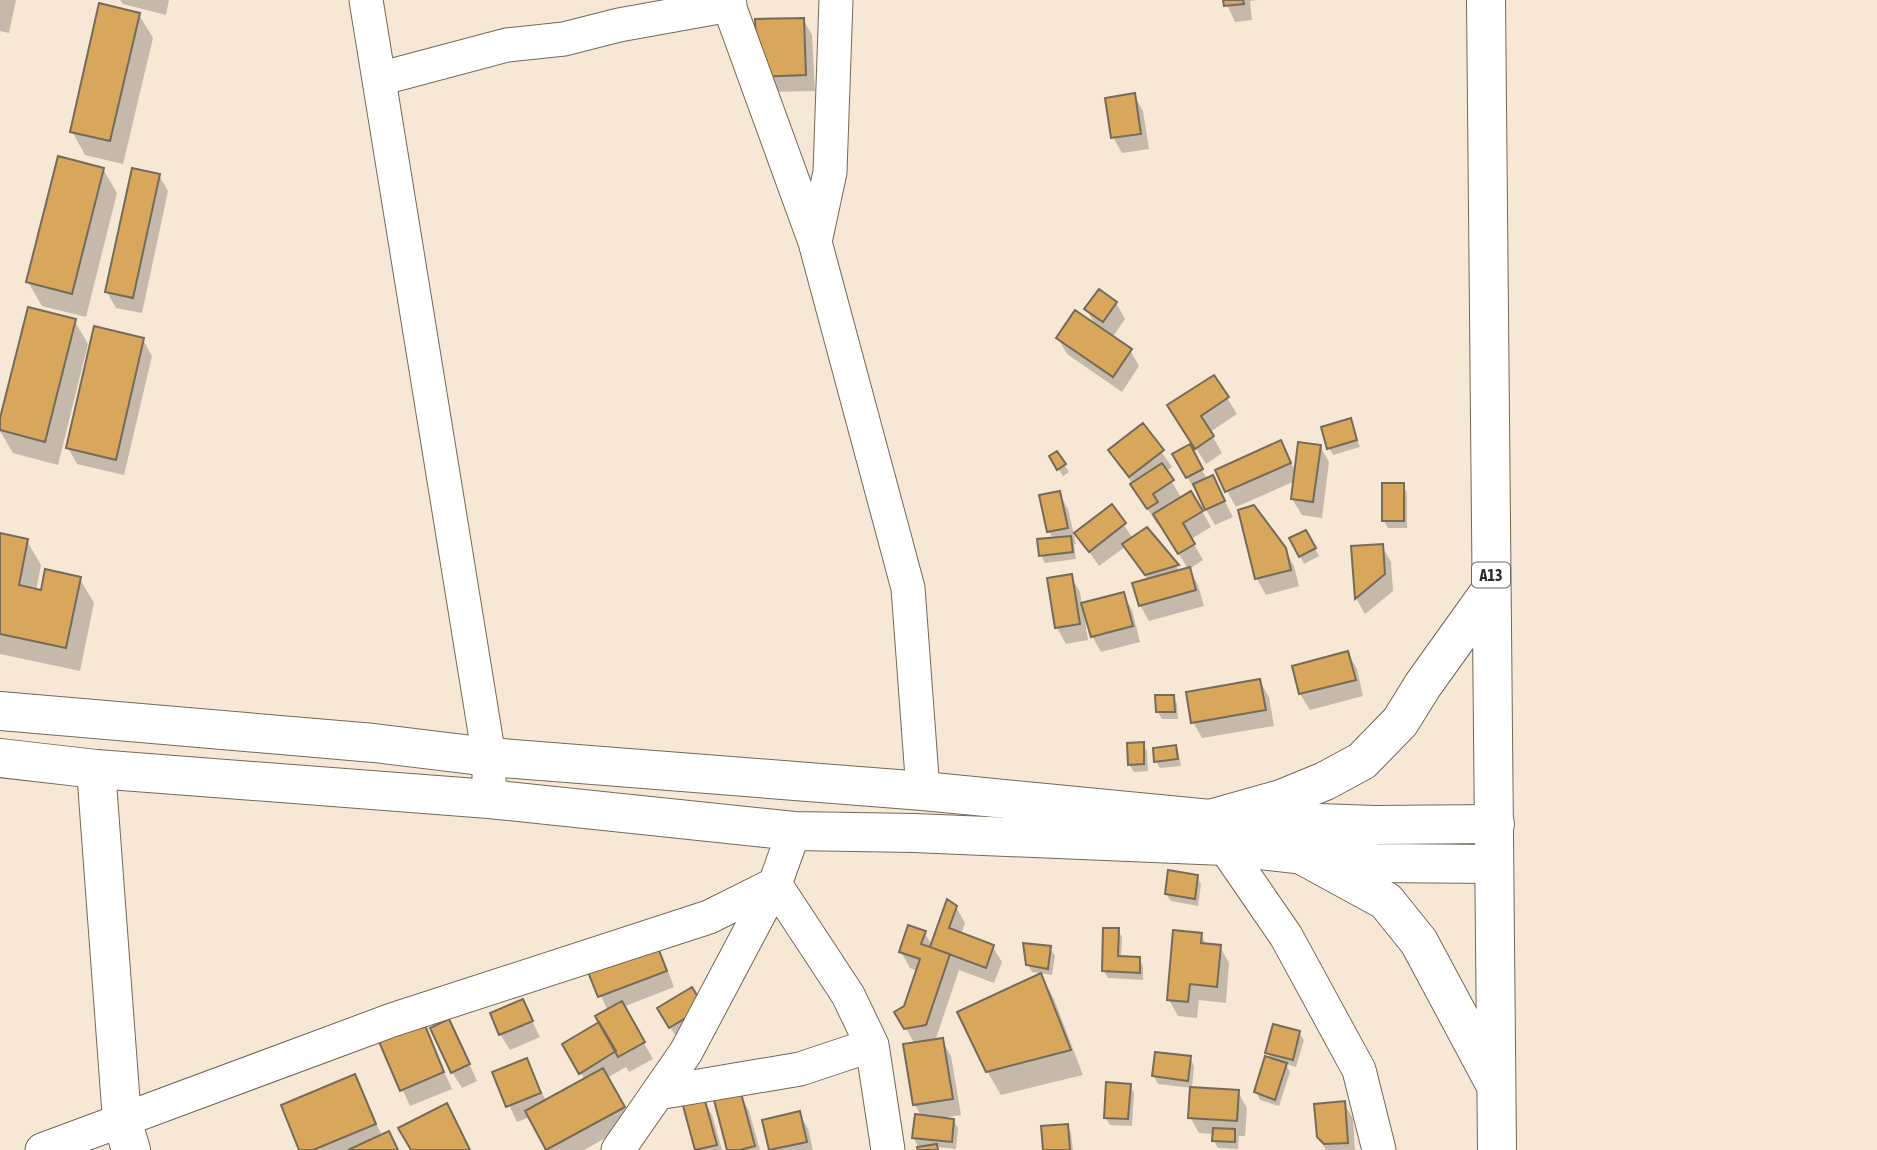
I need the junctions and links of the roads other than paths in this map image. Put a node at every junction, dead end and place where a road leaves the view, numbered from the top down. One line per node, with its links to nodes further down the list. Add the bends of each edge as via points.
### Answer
1 (366, 0): 5 (street)
2 (836, 0): 6 (street, via 830,172)
3 (1486, 0): 7 (main road, A13)
4 (728, 2): 5 (street, via 564,39 508,45); 6 (street)
5 (379, 79): 9 (street)
6 (815, 242): 12 (street, via 908,588)
7 (1491, 590): 14 (main road, A13); 16 (main road, via 1400,722 1362,761)
8 (0, 711): 9 (main road)
9 (489, 757): 12 (main road); 13 (street)
10 (0, 758): 11 (main road)
11 (96, 769): 13 (main road); 23 (main road)
12 (923, 792): 16 (main road)
13 (489, 799): 15 (main road)
14 (1494, 824): 16 (main road); 18 (main road, A13)
15 (794, 831): 16 (main road); 19 (street)
16 (1217, 833): 17 (main road); 27 (street, via 1286,936 1359,1070)
17 (1300, 854): 18 (main road, via 1376,863); 21 (main road, via 1386,901 1419,942)
18 (1493, 864): 21 (main road, A13)
19 (775, 884): 20 (street, via 848,995); 22 (street, via 686,1052); 23 (street, via 709,917 391,1020)
20 (872, 1045): 22 (street, via 800,1069); 26 (street)
21 (1496, 1086): 28 (main road, A13)
22 (657, 1093): 25 (street)
23 (127, 1135): 24 (street)
24 (41, 1150)
25 (618, 1150)
26 (888, 1150)
27 (1379, 1150)
28 (1497, 1150)

